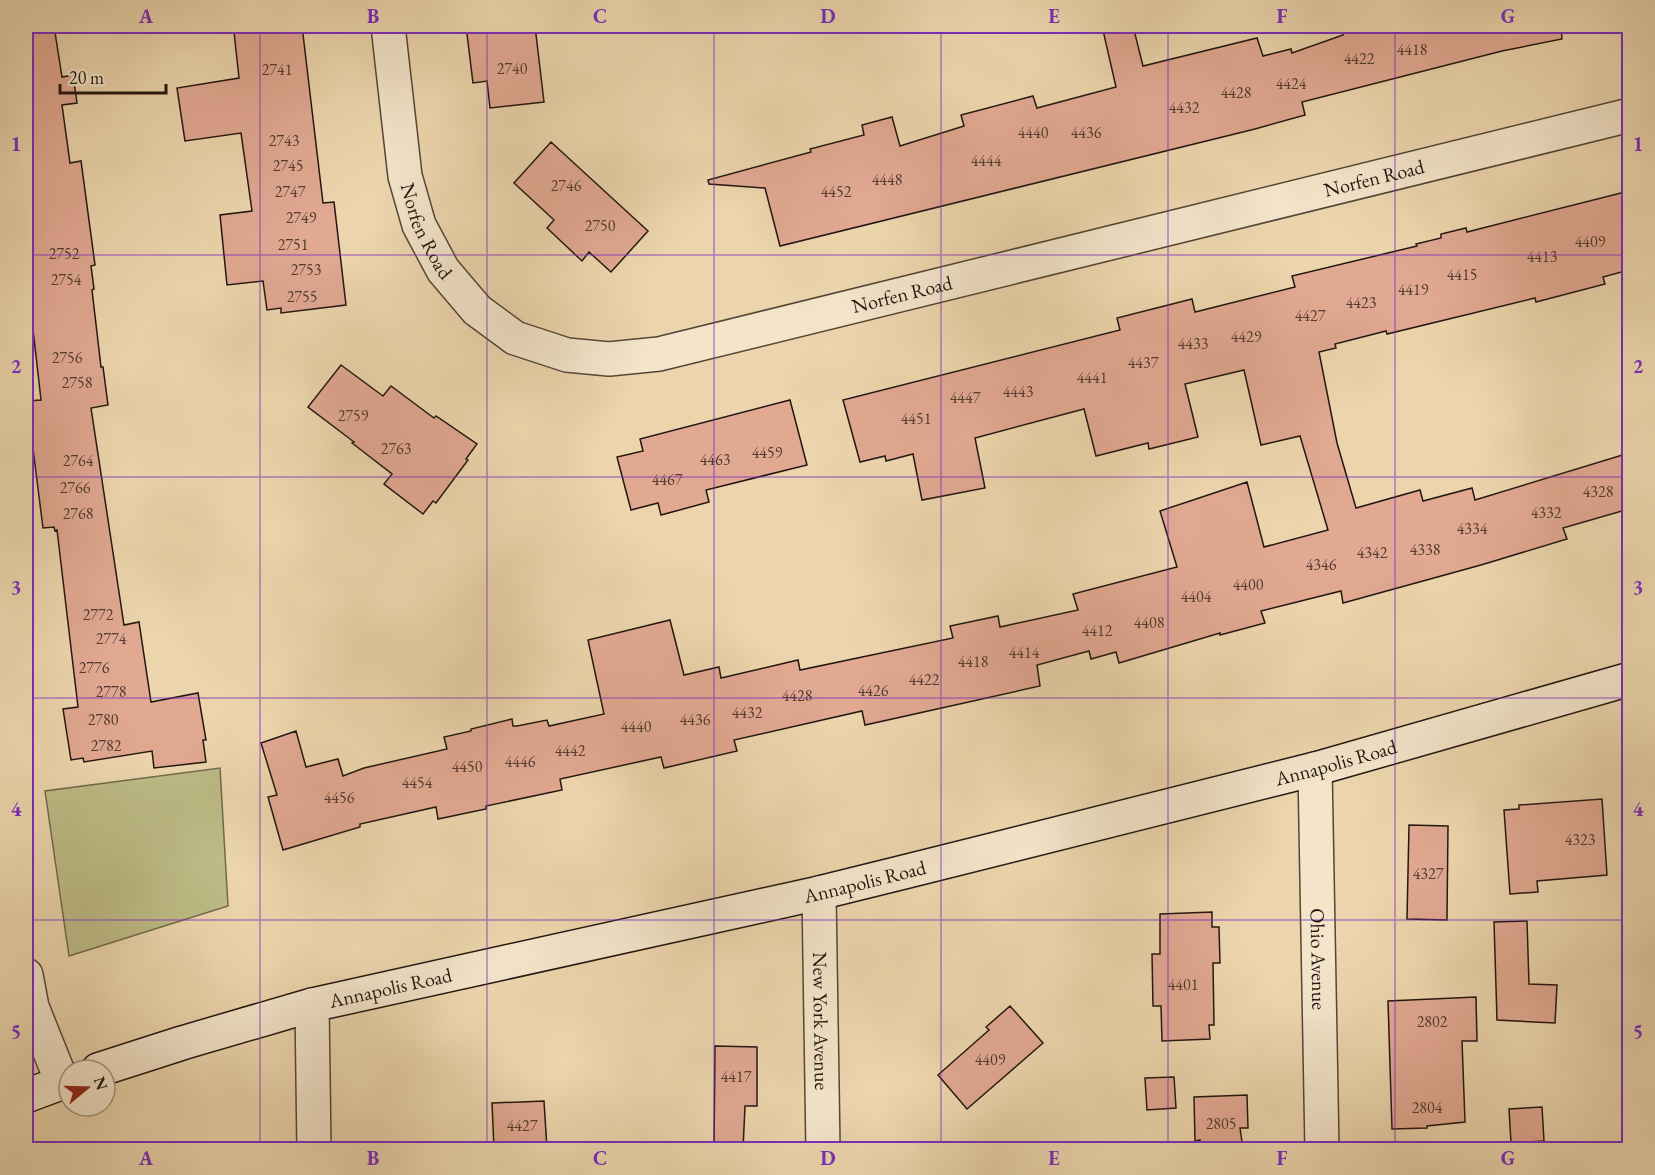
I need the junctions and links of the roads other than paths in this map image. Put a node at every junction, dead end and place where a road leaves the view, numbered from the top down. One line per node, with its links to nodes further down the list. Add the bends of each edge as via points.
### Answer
1 (388, 26): 2 (street, Norfen Road, via 405,176 419,225 443,270 477,310 515,338 567,355 609,360 659,354)
2 (1629, 115)
3 (1629, 679): 4 (street, Annapolis Road)
4 (1315, 769): 5 (street, Annapolis Road); 14 (street, Ohio Avenue)
5 (819, 893): 7 (street, Annapolis Road); 13 (street, New York Avenue)
6 (26, 975): 8 (street, via 32,1007)
7 (312, 1005): 9 (street, Annapolis Road); 12 (street)
8 (57, 1063)
9 (117, 1064)
10 (57, 1084): 11 (street)
11 (26, 1096)
12 (314, 1149)
13 (823, 1149)
14 (1322, 1149)

